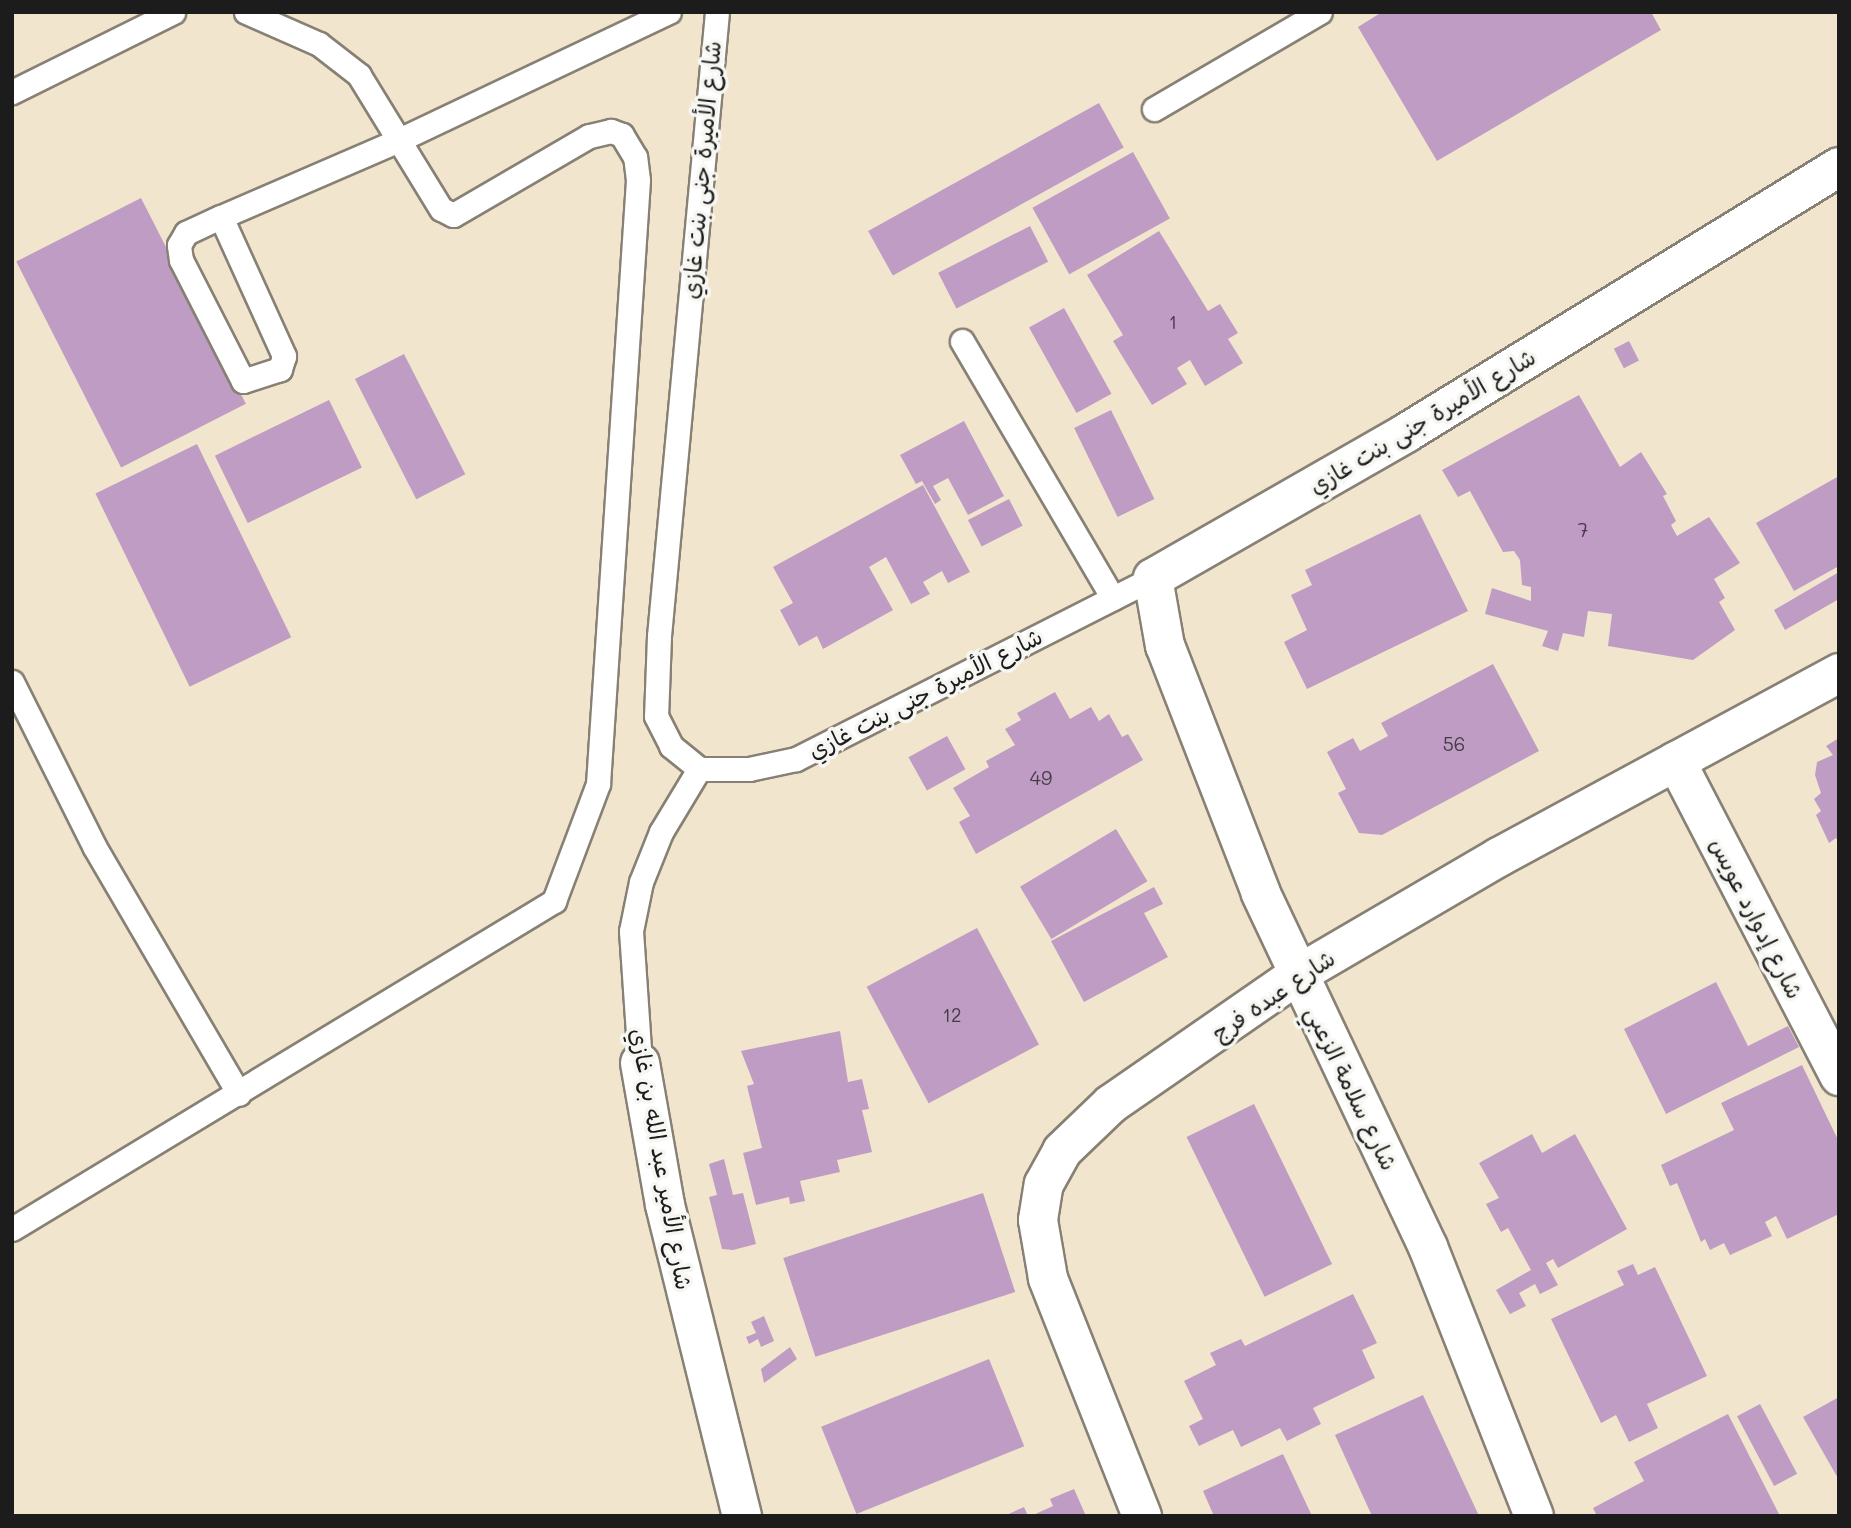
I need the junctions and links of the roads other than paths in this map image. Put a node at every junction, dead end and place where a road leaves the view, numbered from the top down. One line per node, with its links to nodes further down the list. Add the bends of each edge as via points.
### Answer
1 (173, 12): 6 (lane)
2 (246, 12): 8 (lane, via 318,44 359,75)
3 (669, 12): 8 (lane)
4 (717, 12): 17 (lane, شارع الأميرة جنى بنت غازي, via 662,596 656,716 671,746)
5 (1320, 12): 7 (lane)
6 (12, 92)
7 (1154, 109)
8 (397, 141): 10 (lane); 21 (lane, via 441,209 453,215 589,136 611,131 622,135 635,158 638,180 598,784 554,901)
9 (1829, 179): 12 (street, شارع الأميرة جنى بنت غازي, via 1406,433)
10 (221, 217): 10 (lane, via 186,233 178,245 181,260 243,381 280,369 285,356)
11 (962, 341): 13 (lane)
12 (1153, 578): 13 (lane, شارع الأميرة جنى بنت غازي); 18 (street, شارع سلامة الزعبي, via 1165,646)
13 (1114, 598): 17 (lane, شارع الأميرة جنى بنت غازي, via 796,759 749,769)
14 (1839, 673): 16 (street, شارع عبده فرج)
15 (12, 682): 21 (lane, via 94,846)
16 (1676, 761): 18 (street, شارع عبده فرج); 20 (street, شارع إدوارد عويس)
17 (699, 769): 19 (lane, شارع الأمير عبد الله بن غازي, via 661,832 641,882 631,931)
18 (1297, 975): 24 (street, شارع عبده فرج, via 1111,1104 1062,1151 1044,1184 1038,1220 1048,1278); 25 (street, شارع سلامة الزعبي, via 1428,1247)
19 (640, 1062): 23 (street, شارع الأمير عبد الله بن غازي, via 665,1205)
20 (1839, 1076)
21 (239, 1094): 22 (lane)
22 (12, 1229)
23 (742, 1516)
24 (1142, 1516)
25 (1534, 1516)

